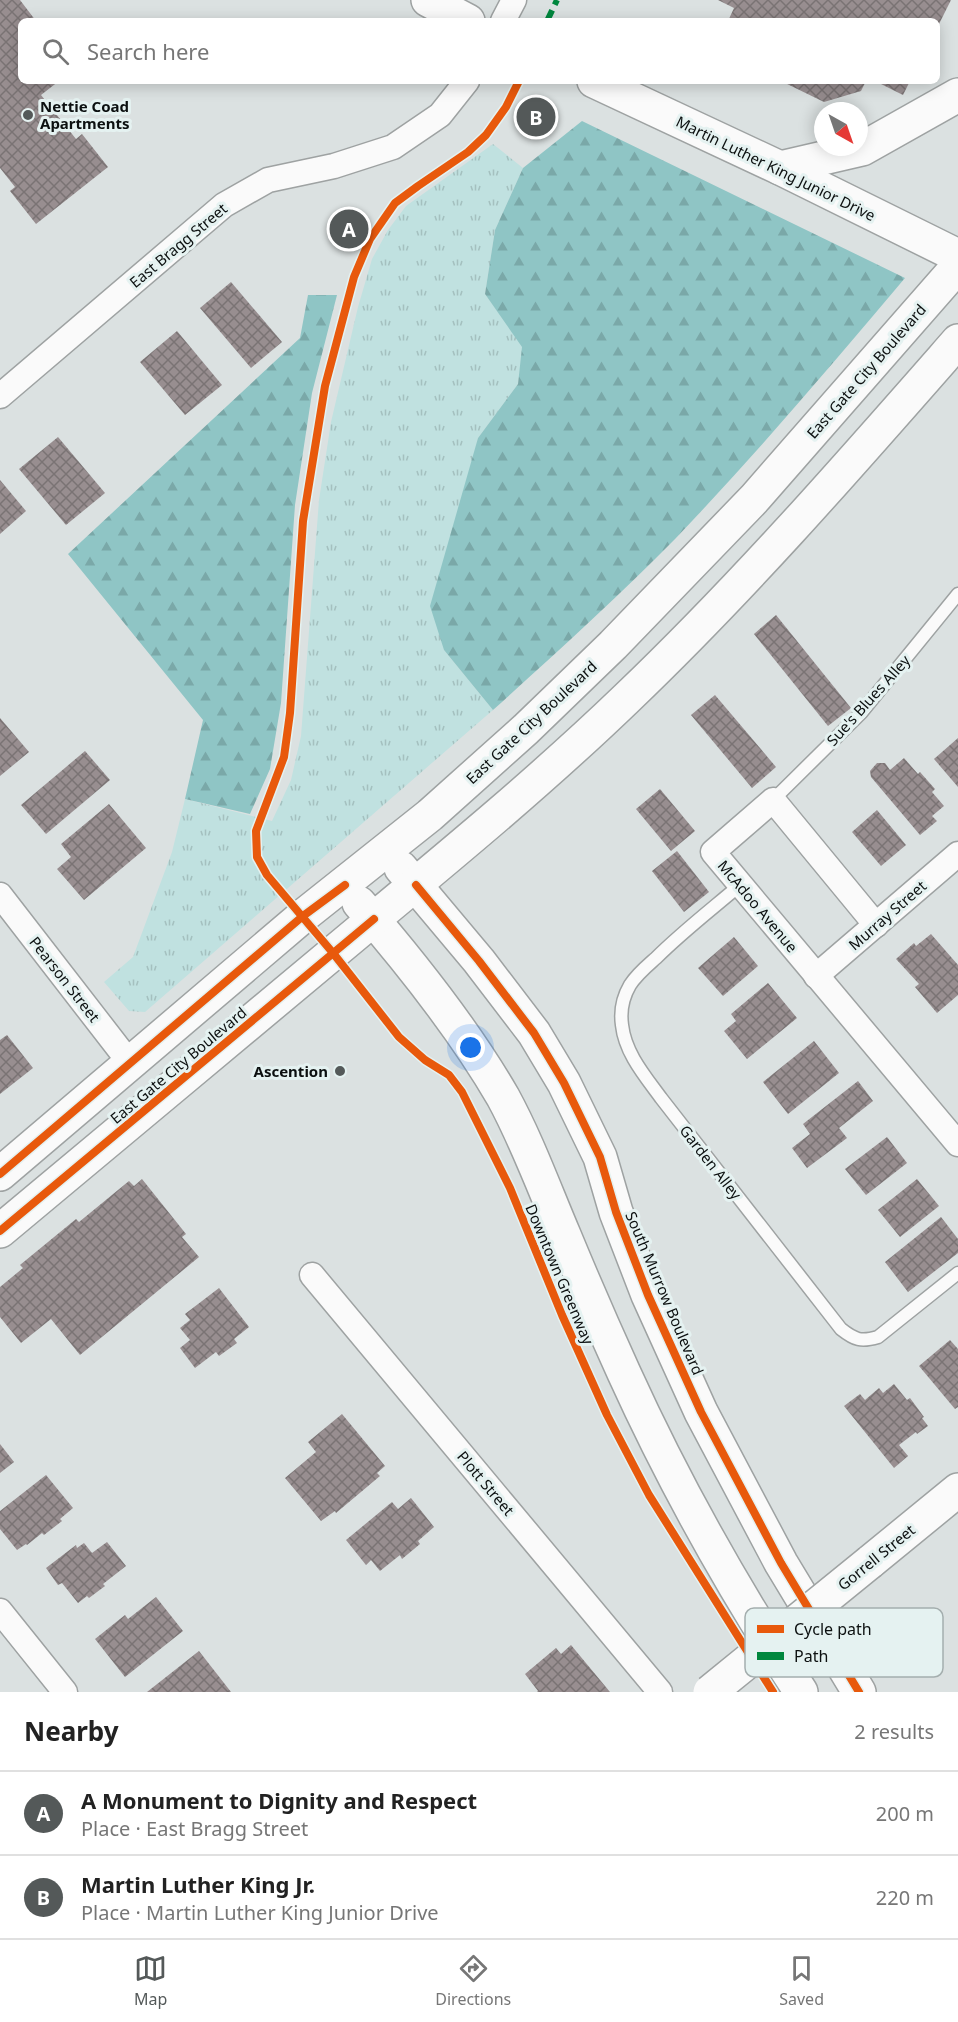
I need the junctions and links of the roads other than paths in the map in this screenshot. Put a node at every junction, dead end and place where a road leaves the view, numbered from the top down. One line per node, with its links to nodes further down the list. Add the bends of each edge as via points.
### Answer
1 (428, 0): 3 (main road)
2 (514, 0): 4 (street)
3 (462, 18)
4 (505, 18)
5 (465, 84): 12 (street, East Bragg Street, via 440,116 393,147 334,166 268,180 224,205)
6 (600, 84): 8 (main road, Martin Luther King Junior Drive)
7 (958, 95): 8 (main road, via 862,149)
8 (780, 168): 9 (main road, Martin Luther King Junior Drive)
9 (958, 256)
10 (958, 266): 15 (main road, East Gate City Boulevard, via 686,571 526,729)
11 (958, 340): 18 (main road, East Gate City Boulevard, via 790,532 699,626 554,765)
12 (0, 396)
13 (958, 594): 14 (lane, Sue's Blues Alley, via 861,713)
14 (774, 800): 19 (street, McAdoo Avenue, via 714,852); 22 (street)
15 (387, 851): 17 (main road, East Gate City Boulevard); 18 (main road, South Murrow Boulevard)
16 (958, 854): 22 (street, Murray Street)
17 (345, 885): 21 (main road); 24 (main road, East Gate City Boulevard)
18 (416, 885): 21 (main road, East Gate City Boulevard); 32 (main road, South Murrow Boulevard, via 534,1034 564,1083 600,1157 648,1295 701,1412)
19 (740, 885): 23 (street, McAdoo Avenue); 28 (lane, Garden Alley, via 666,948 630,985 622,1004 621,1025 634,1060 841,1329 854,1339 867,1341 878,1337)
20 (0, 895): 24 (street, Pearson Street)
21 (374, 919): 27 (main road, East Gate City Boulevard); 31 (main road, via 435,996 502,1096 527,1144 625,1376)
22 (876, 925): 23 (street, Murray Street)
23 (816, 976): 25 (street, McAdoo Avenue)
24 (130, 1063): 26 (main road, East Gate City Boulevard)
25 (958, 1144)
26 (0, 1174)
27 (0, 1231)
28 (958, 1273)
29 (312, 1275): 39 (street, Plott Street)
30 (958, 1490): 33 (main road, Gorrell Street, bridge)
31 (748, 1608)
32 (808, 1608)
33 (813, 1608)
34 (0, 1611): 38 (street)
35 (745, 1664): 40 (main road, Gorrell Street, bridge)
36 (792, 1677): 41 (main road)
37 (850, 1677): 42 (main road, South Murrow Boulevard)
38 (65, 1692)
39 (660, 1692)
40 (710, 1692)
41 (801, 1692)
42 (859, 1692)

